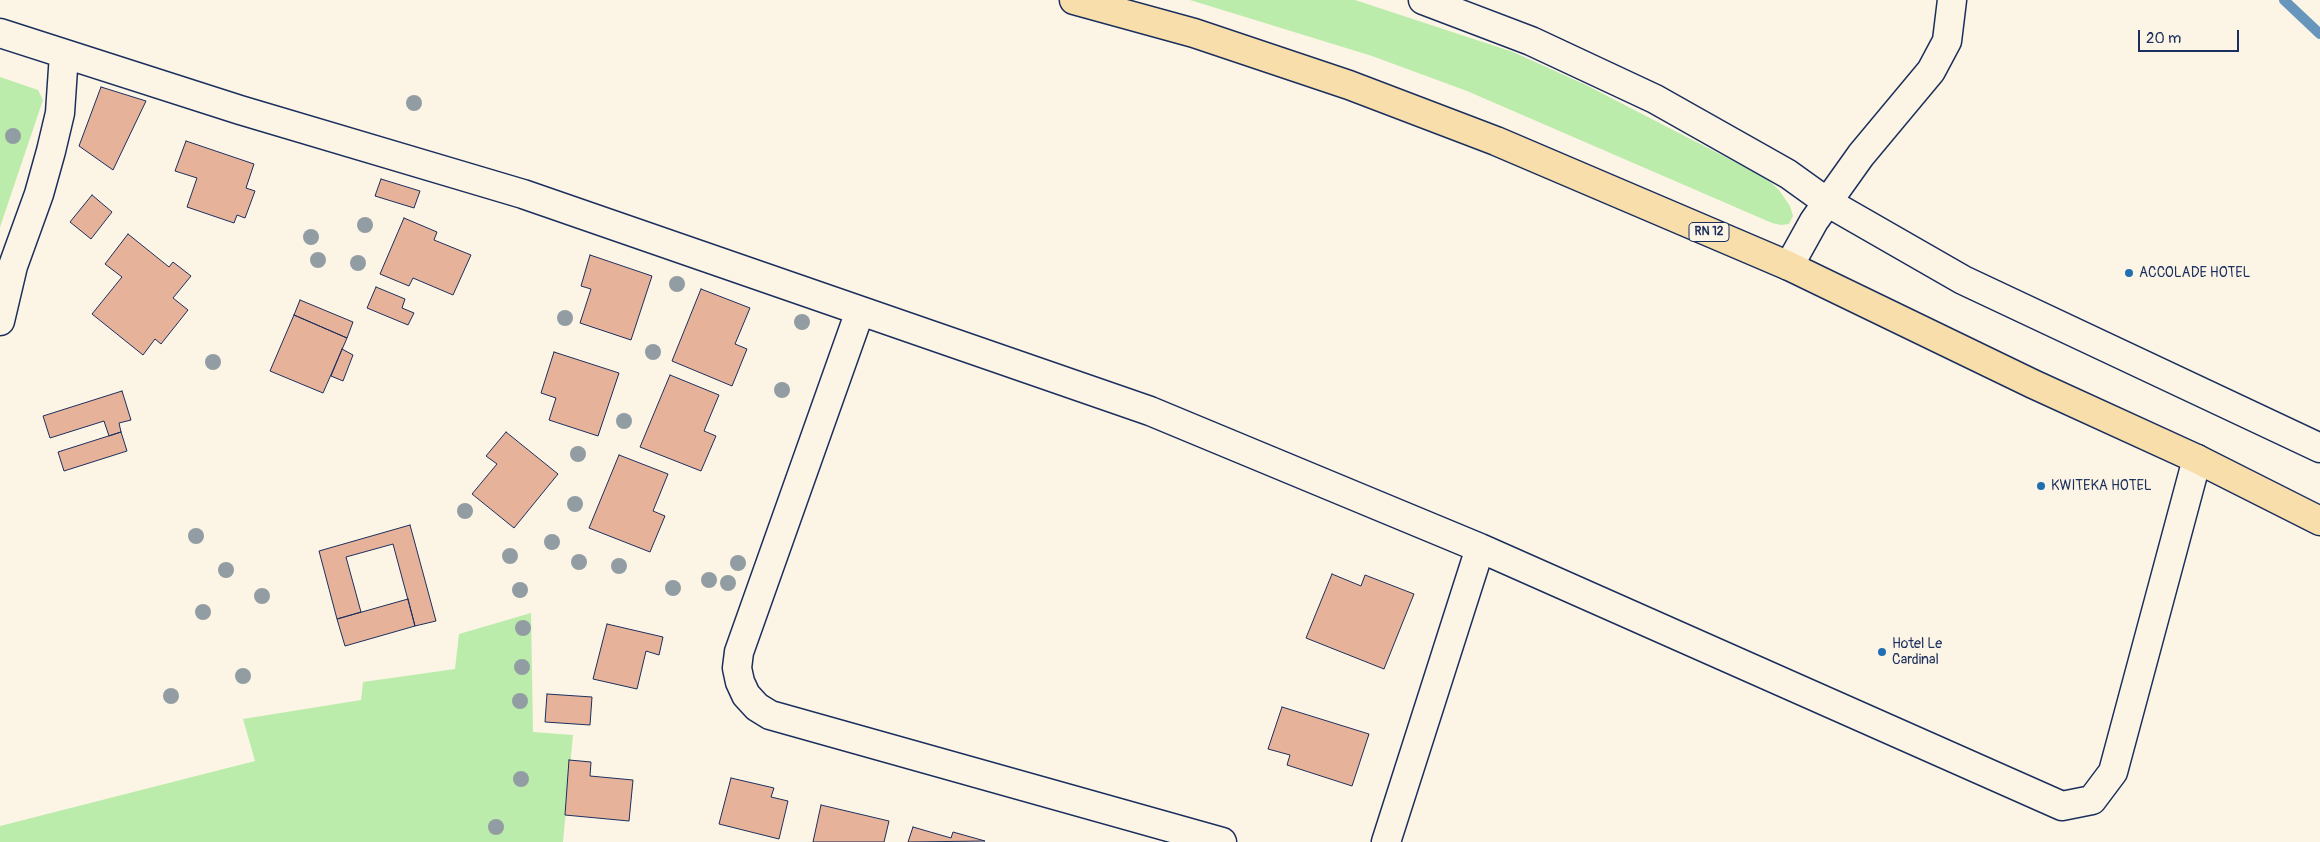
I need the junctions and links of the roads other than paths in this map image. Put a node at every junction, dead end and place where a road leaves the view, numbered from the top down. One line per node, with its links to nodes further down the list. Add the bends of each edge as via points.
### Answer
1 (1074, 0): 7 (main road, RN 12, via 1194,33 1349,85 1496,141)
2 (1423, 0): 6 (street, via 1531,41 1655,99 1788,174)
3 (1952, 0): 6 (street, via 1947,40 1931,71 1861,155)
4 (0, 33): 5 (street)
5 (64, 54): 8 (street, via 523,194); 9 (street, via 60,113 51,151 13,266)
6 (1827, 202): 7 (street); 10 (street, via 1963,280)
7 (1789, 266): 11 (main road, RN 12)
8 (860, 311): 13 (street, via 1150,411); 14 (street, via 739,652 737,668 746,695 770,715)
9 (0, 320)
10 (2320, 448)
11 (2197, 459): 12 (main road, RN 12); 13 (street, via 2113,772 2092,800 2062,806)
12 (2320, 521)
13 (1480, 548): 15 (street)
14 (1222, 842)
15 (1386, 842)

